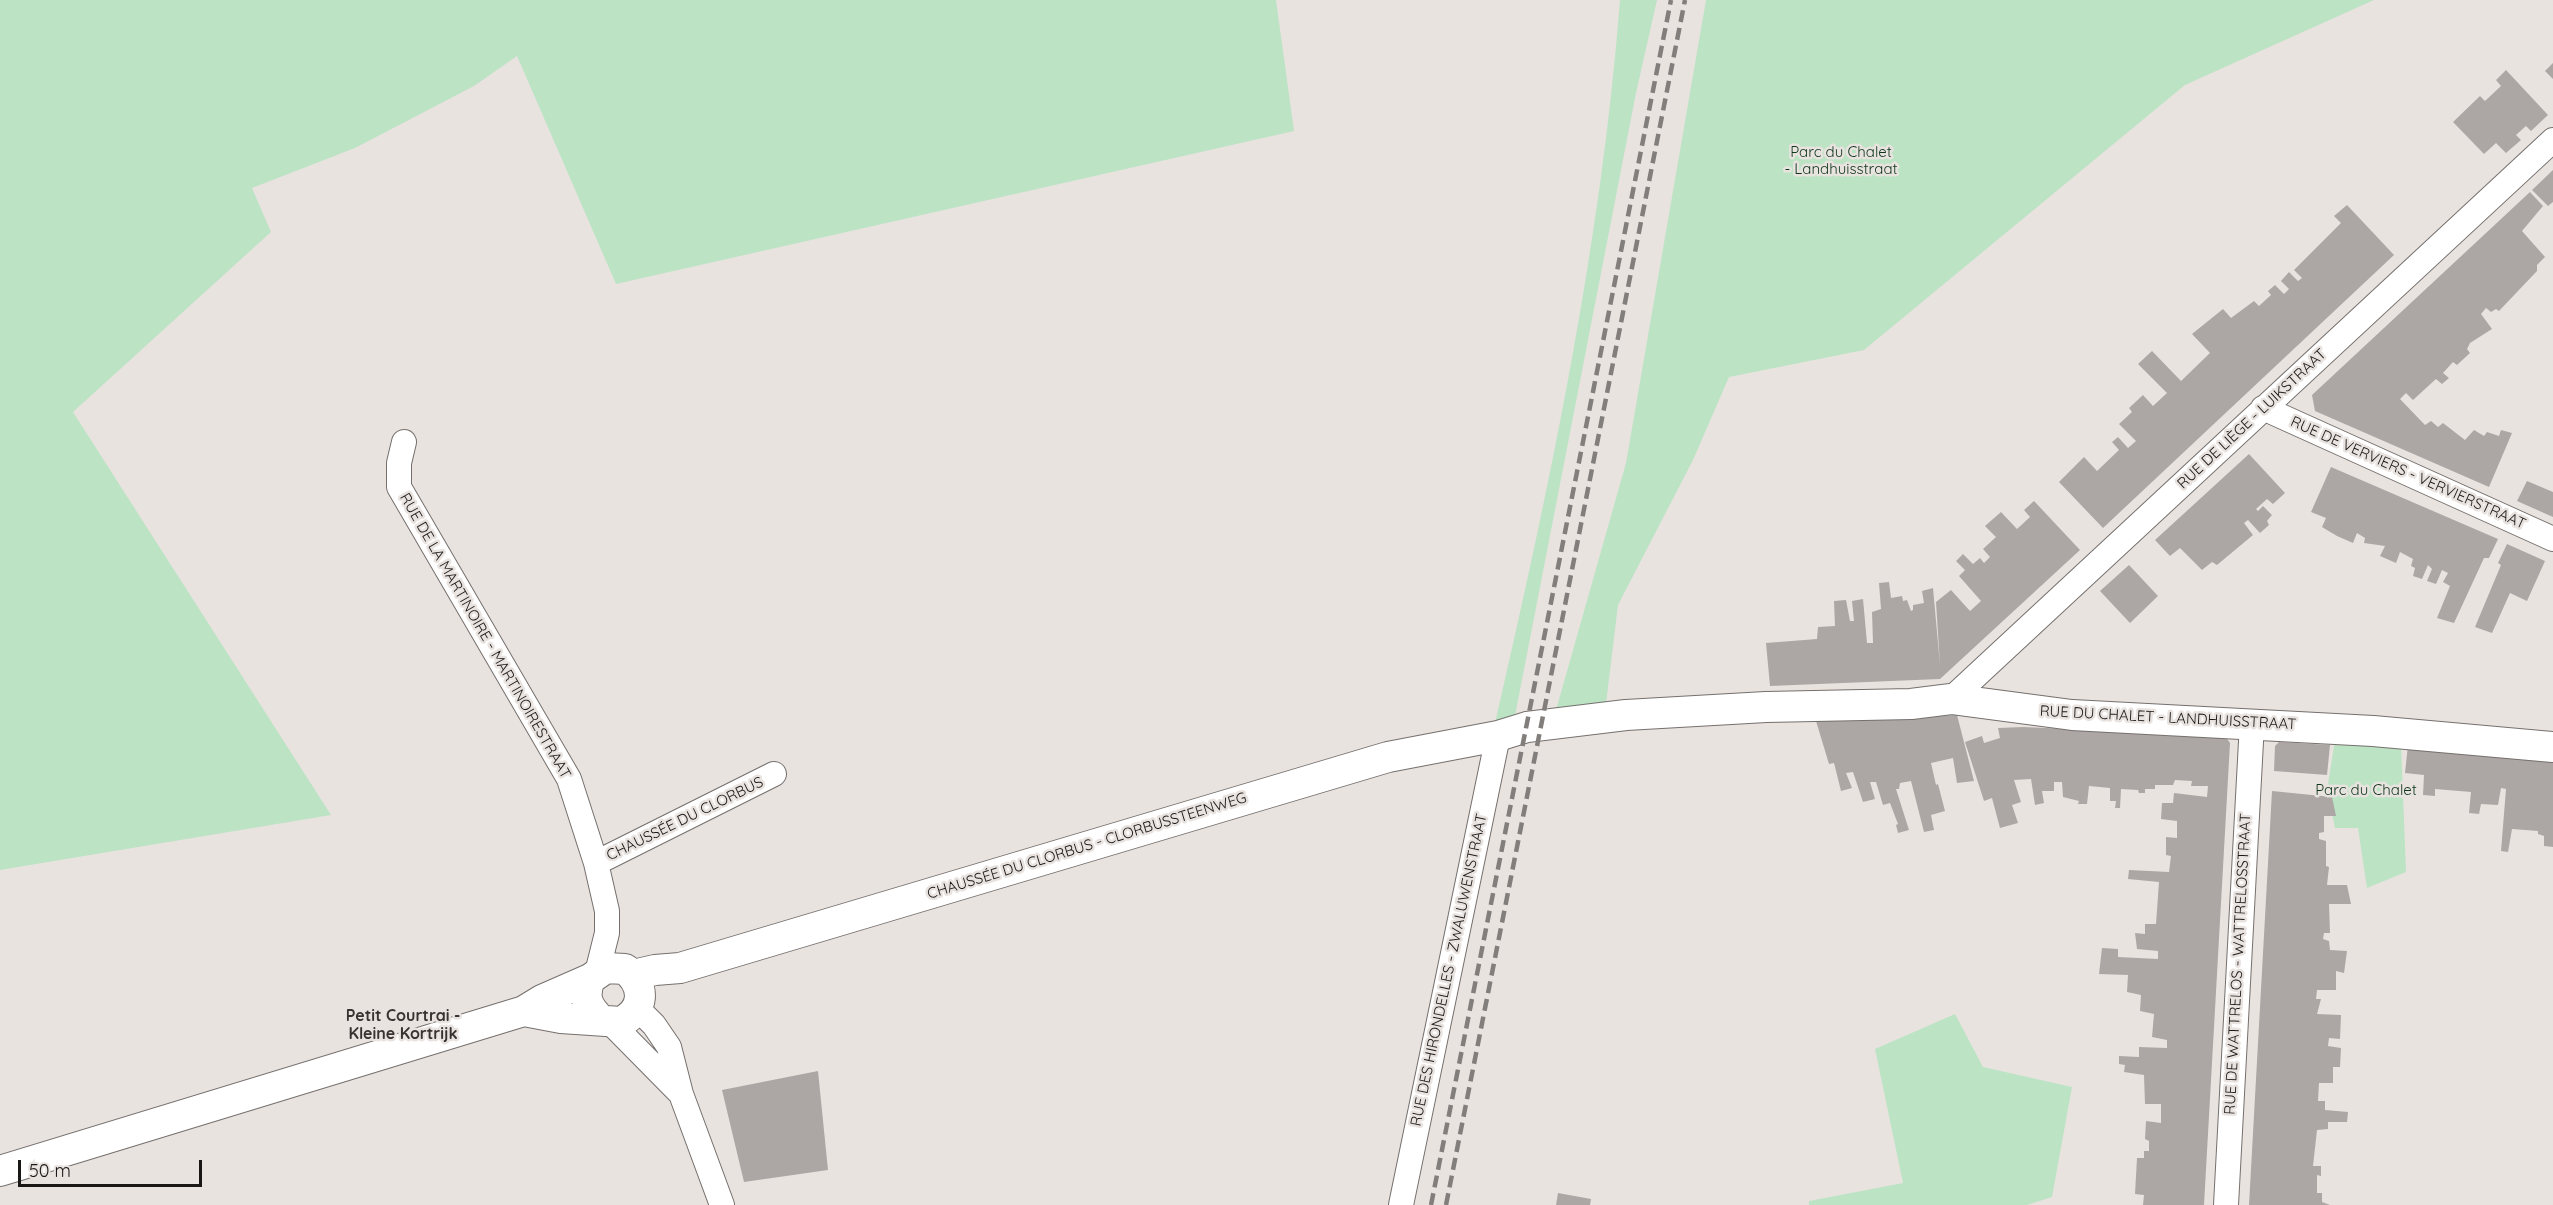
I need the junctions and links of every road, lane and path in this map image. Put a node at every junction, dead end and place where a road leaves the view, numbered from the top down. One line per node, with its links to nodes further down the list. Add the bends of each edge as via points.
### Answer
1 (2553, 140): 2 (street, RUE DE LIÈGE - LUIKSTRAAT)
2 (2263, 408): 4 (street, RUE DE VERVIERS - VERVIERSTRAAT); 5 (street, RUE DE LIÈGE - LUIKSTRAAT)
3 (404, 442): 10 (street, RUE DE LA MARTINOIRE - MARTINOIRESTRAAT, via 399,487 569,779)
4 (2553, 539)
5 (1951, 699): 6 (street, RUE DU CHALET - LANDHUISSTRAAT, via 2072,715); 7 (street, RUE DU CHALET - LANDHUISSTRAAT, via 1911,704 1766,706 1626,715 1527,727)
6 (2252, 723): 8 (street, RUE DU CHALET - LANDHUISSTRAAT); 18 (street, RUE DE WATTRELOS - WATTRELOSSTRAAT)
7 (1498, 736): 11 (street, CHAUSSÉE DU CLORBUS - CLORBUSSTEENWEG, via 1388,757 680,968 655,970); 17 (street, RUE DES HIRONDELLES - ZWALUWENSTRAAT)
8 (2553, 747)
9 (774, 774): 10 (street, CHAUSSÉE DU CLORBUS)
10 (596, 863): 11 (street, RUE DE LA MARTINOIRE - MARTINOIRESTRAAT, via 607,911 607,933)
11 (621, 984): 12 (street, CHAUSSÉE DU CLORBUS - CLORBUSSTEENWEG, via 542,1000); 13 (street, CHAUSSÉE DU CLORBUS - CLORBUSSTEENWEG, via 629,1018); 13 (street, via 586,998 588,1007); 14 (street, via 669,1047)
12 (524, 1011): 13 (street, CHAUSSÉE DU CLORBUS - CLORBUSSTEENWEG); 15 (street, CHAUSSÉE DU CLORBUS - CLORBUSSTEENWEG)
13 (605, 1021): 14 (street)
14 (681, 1094): 16 (street)
15 (0, 1171)
16 (722, 1205)
17 (1401, 1205)
18 (2226, 1205)

